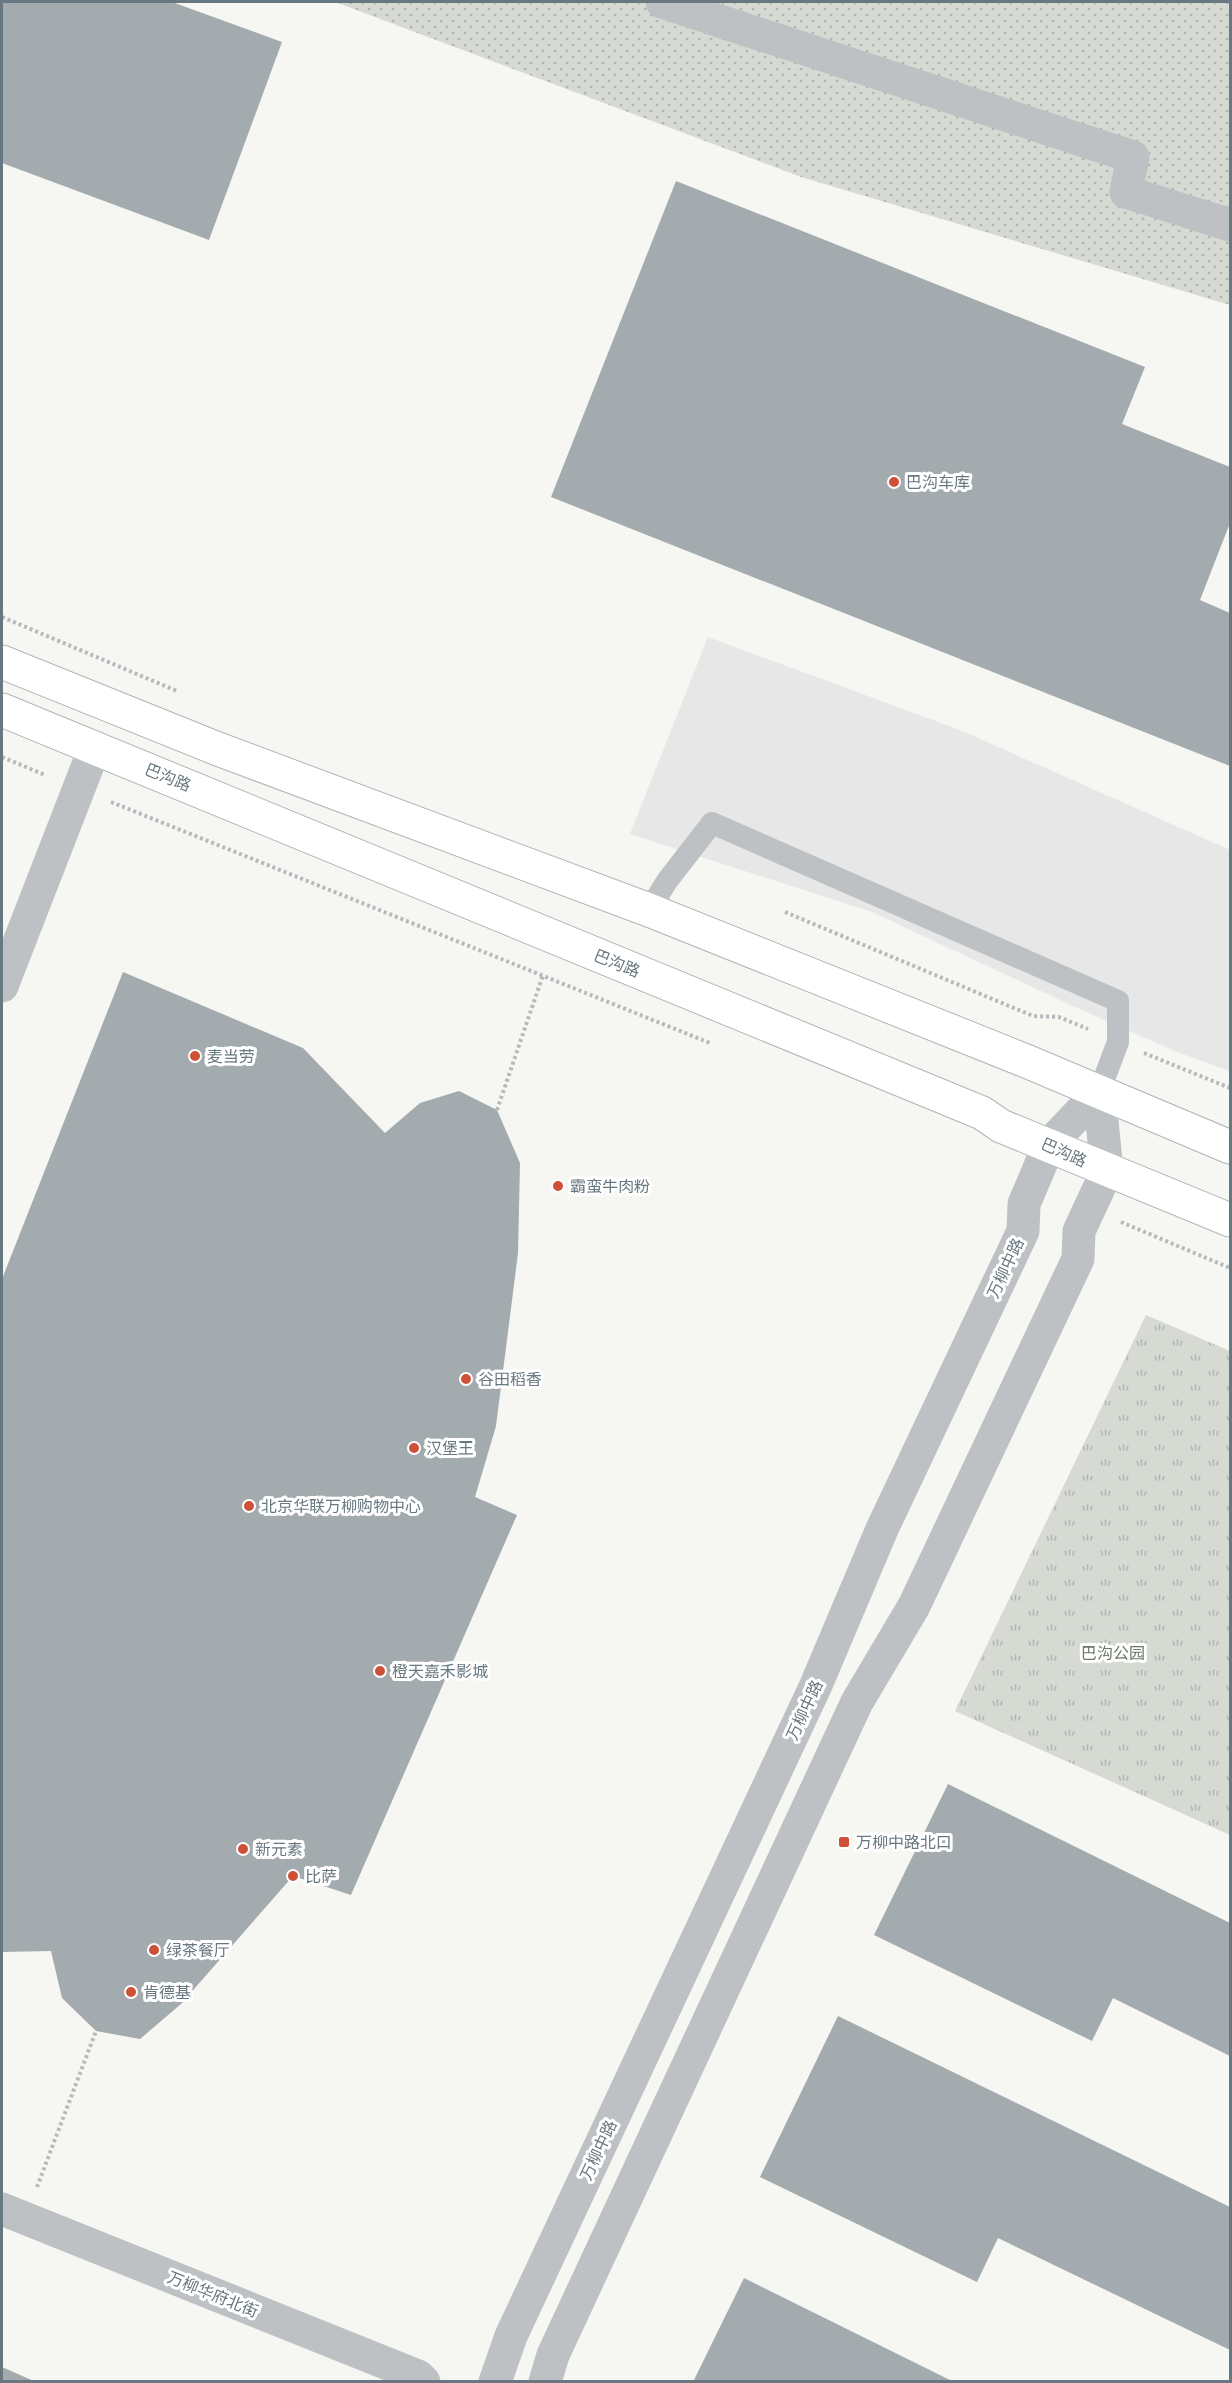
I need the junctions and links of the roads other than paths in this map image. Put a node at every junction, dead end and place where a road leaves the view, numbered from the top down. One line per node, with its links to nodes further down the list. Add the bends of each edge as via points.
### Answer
1 (662, 2): 2 (street, via 1133,157 1126,192)
2 (1230, 225)
3 (2, 662): 6 (main road, via 218,749)
4 (2, 710): 5 (main road, 巴沟路)
5 (95, 747): 7 (street); 9 (main road, 巴沟路, via 971,1109)
6 (649, 910): 8 (main road); 8 (lane, via 712,823 1118,1001 1118,1042)
7 (2, 986)
8 (1100, 1092): 9 (street, 万柳中路); 10 (main road); 11 (street)
9 (1049, 1145): 11 (main road, 巴沟路); 15 (street, 万柳中路, via 1024,1204 1023,1231 882,1529 816,1685 511,2336)
10 (1230, 1147)
11 (1107, 1171): 12 (main road, 巴沟路); 16 (street, via 1079,1231 1078,1259 914,1606 857,1701 553,2355)
12 (1230, 1220)
13 (13, 2214): 14 (street, 万柳华府北街, via 418,2376)
14 (424, 2382)
15 (495, 2382)
16 (545, 2382)

